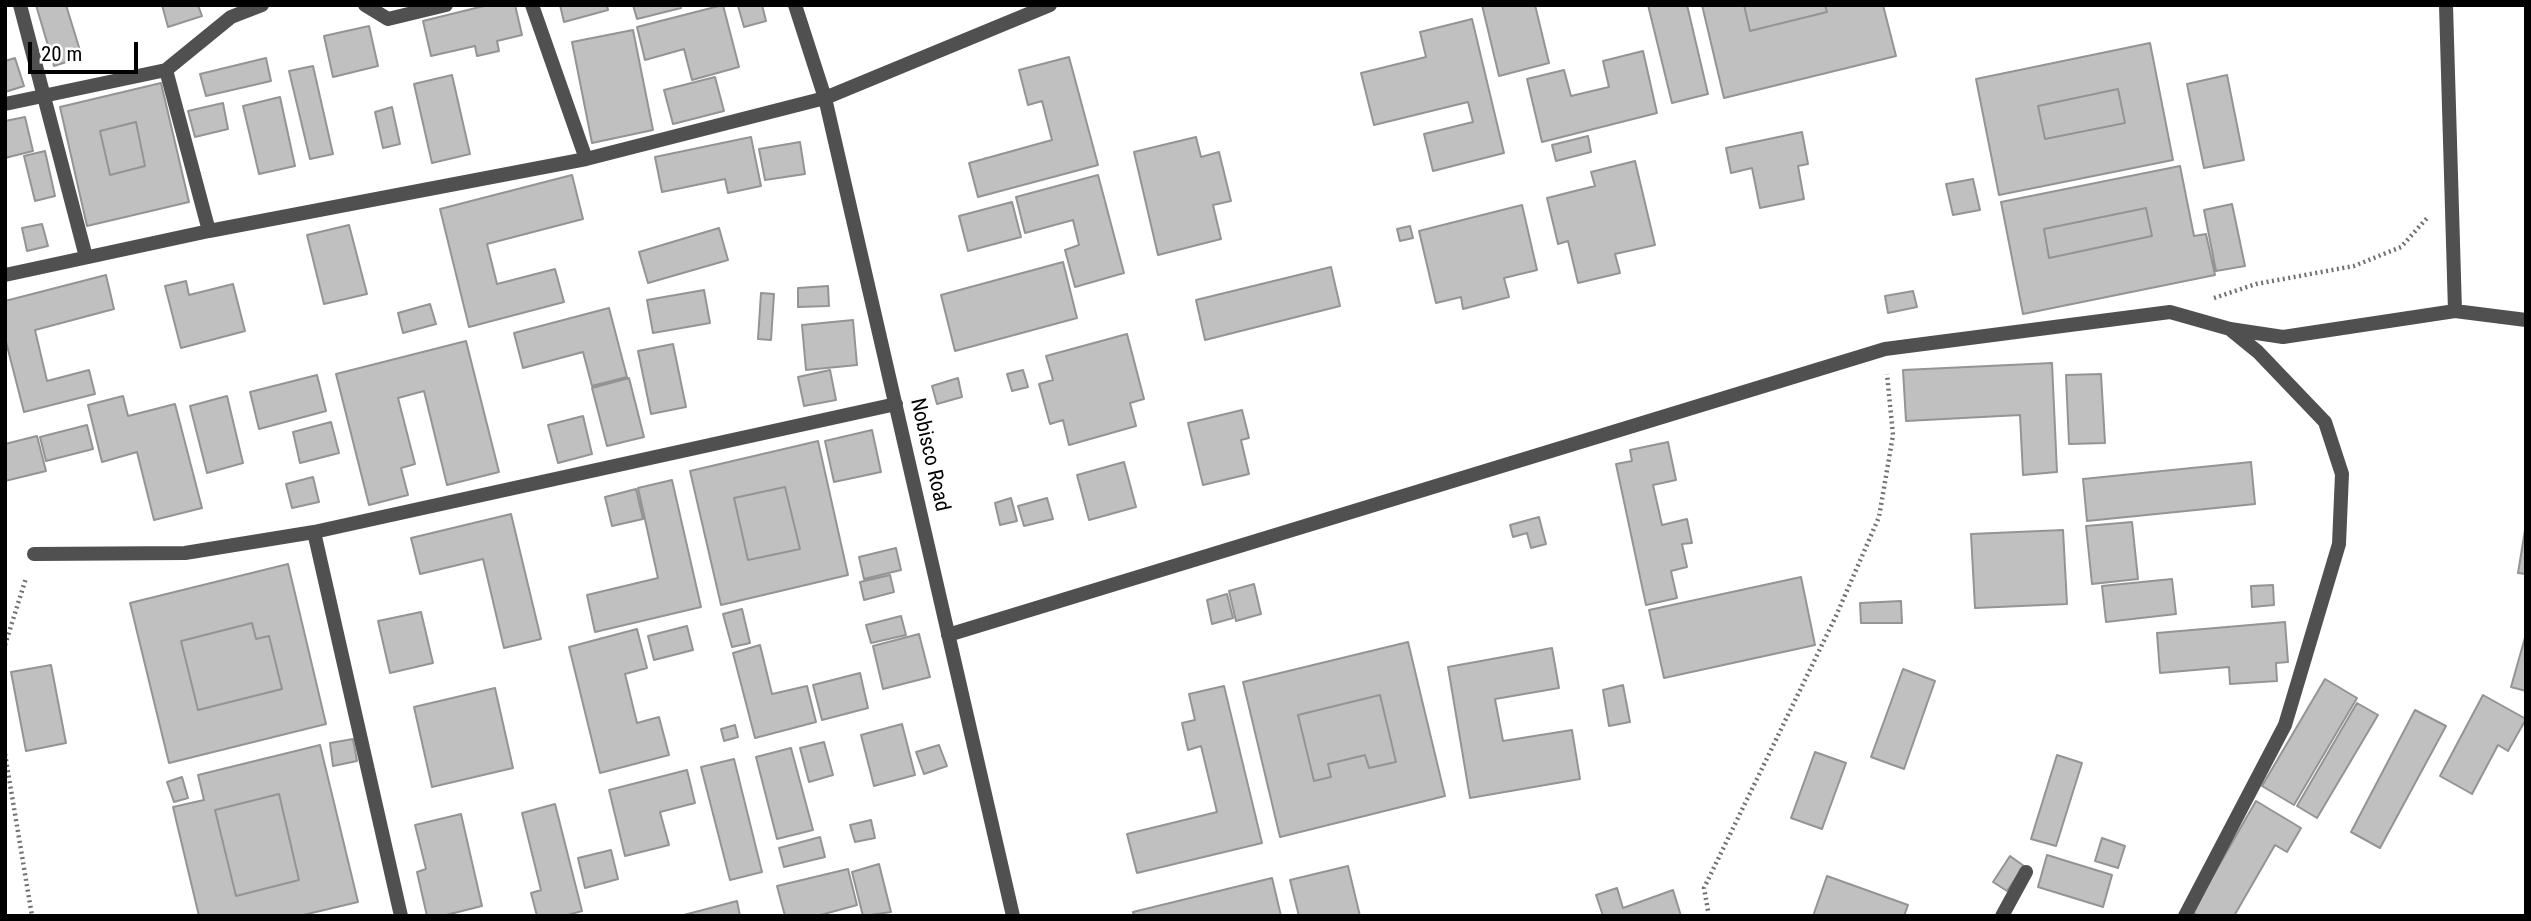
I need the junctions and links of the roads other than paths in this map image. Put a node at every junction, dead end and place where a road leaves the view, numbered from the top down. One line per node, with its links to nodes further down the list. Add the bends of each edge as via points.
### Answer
1 (20, 5): 10 (street)
2 (262, 5): 9 (street, via 231,17)
3 (365, 5): 4 (street, via 388,19)
4 (446, 5)
5 (532, 5): 13 (street)
6 (795, 5): 11 (street, Nobisco Road)
7 (1050, 5): 11 (street)
8 (2445, 5): 17 (street)
9 (166, 70): 10 (street); 14 (street)
10 (43, 96): 12 (street); 15 (street)
11 (825, 98): 13 (street); 20 (street, Nobisco Road)
12 (5, 104)
13 (586, 159): 14 (street)
14 (209, 231): 15 (street)
15 (86, 257): 16 (street)
16 (5, 275)
17 (2455, 311): 18 (street); 19 (street, via 2283,337)
18 (2526, 320)
19 (2230, 329): 23 (street, via 2170,312 1885,349); 28 (street, via 2325,422 2342,474 2339,544 2285,725)
20 (896, 404): 21 (street); 23 (street, Nobisco Road)
21 (314, 532): 22 (street, via 184,553); 25 (street)
22 (34, 554)
23 (948, 635): 26 (street, Nobisco Road)
24 (2026, 872): 27 (street)
25 (401, 916)
26 (1013, 916)
27 (2002, 916)
28 (2185, 916)

